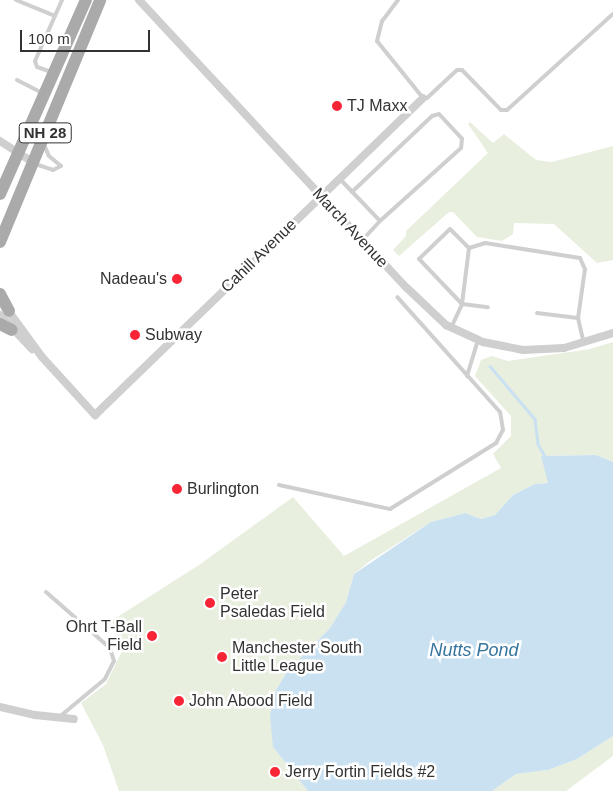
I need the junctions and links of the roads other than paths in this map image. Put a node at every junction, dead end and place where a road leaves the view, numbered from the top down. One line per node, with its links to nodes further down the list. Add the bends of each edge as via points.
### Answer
1 (16, 0): 8 (lane)
2 (62, 0): 8 (lane)
3 (86, 0): 9 (main road, NH 28)
4 (100, 0): 14 (main road, NH 28)
5 (139, 0): 21 (street, March Avenue)
6 (398, 0): 12 (lane, via 382,21 377,41)
7 (613, 14): 12 (lane, via 507,110 501,110 462,70 457,70 427,98)
8 (55, 16): 9 (lane, via 35,61 37,67)
9 (52, 73): 11 (main road, NH 28)
10 (17, 80): 11 (lane)
11 (43, 93): 15 (main road, NH 28)
12 (423, 98): 18 (street, Cahill Avenue)
13 (0, 141): 15 (street)
14 (42, 141): 16 (main road, NH 28); 16 (lane, via 49,156 61,166 53,170)
15 (17, 150): 16 (street); 17 (main road, NH 28)
16 (32, 162): 24 (main road, NH 28)
17 (3, 176): 20 (main road, NH 28)
18 (339, 178): 19 (lane); 21 (street, Cahill Avenue)
19 (352, 192): 22 (lane); 22 (lane, via 432,116 439,114 462,139 461,148)
20 (0, 194)
21 (321, 196): 23 (street, March Avenue); 39 (street, Cahill Avenue, via 95,415)
22 (380, 221): 23 (lane)
23 (362, 240): 34 (street, March Avenue, via 430,312)
24 (0, 242)
25 (469, 248): 28 (lane); 28 (lane, via 450,229 419,259); 32 (lane, via 485,243 580,258 585,269)
26 (0, 294): 30 (main road)
27 (397, 297): 40 (lane)
28 (462, 304): 29 (lane); 34 (lane)
29 (488, 307)
30 (3, 309): 35 (street); 39 (street)
31 (537, 313): 32 (lane)
32 (578, 318): 38 (lane)
33 (0, 324): 35 (main road)
34 (451, 328): 37 (street, March Avenue)
35 (12, 330): 39 (street)
36 (613, 333): 38 (street, March Avenue)
37 (478, 340): 38 (street, March Avenue, via 544,351); 40 (lane)
38 (584, 343)
39 (42, 357)
40 (467, 376): 41 (lane, via 500,412 503,430 496,442 406,501 390,509)
41 (279, 485)
42 (46, 592): 46 (lane, via 110,648 114,660 105,679 67,707)
43 (245, 697): 44 (lane)
44 (274, 700)
45 (0, 706): 46 (street)
46 (58, 718): 47 (street)
47 (74, 718)

